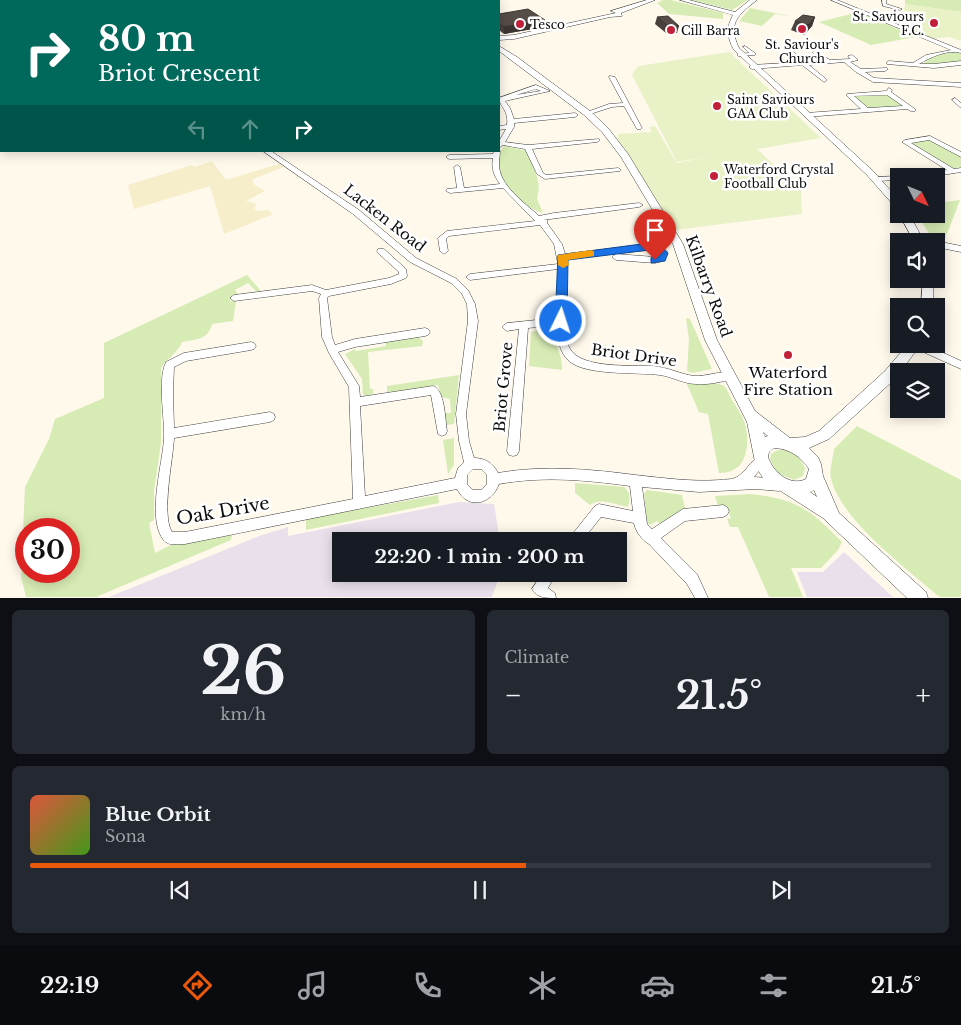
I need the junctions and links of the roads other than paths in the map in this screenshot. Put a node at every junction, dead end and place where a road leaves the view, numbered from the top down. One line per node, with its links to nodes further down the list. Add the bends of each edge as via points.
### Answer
1 (652, 0): 10 (street, via 618,12 617,16 514,37)
2 (683, 0): 9 (street)
3 (754, 0): 9 (street)
4 (833, 0): 7 (street)
5 (884, 0): 8 (street, via 885,5)
6 (852, 1): 7 (street)
7 (844, 4): 12 (street)
8 (900, 9)
9 (737, 14): 15 (street, via 729,31)
10 (501, 44): 36 (street, Kilbarry Road)
11 (745, 47): 15 (street, via 753,54)
12 (958, 51): 22 (street, via 926,57)
13 (792, 52): 21 (street)
14 (815, 52): 18 (street)
15 (740, 55): 23 (street)
16 (850, 56): 17 (street, via 855,60)
17 (845, 61): 18 (street); 25 (street)
18 (829, 62): 21 (street)
19 (889, 63): 22 (street)
20 (961, 63): 22 (street)
21 (805, 64): 23 (street); 27 (street)
22 (914, 65)
23 (752, 67): 38 (street)
24 (885, 69): 25 (street)
25 (858, 71): 28 (street, via 874,81)
26 (612, 77): 33 (street)
27 (824, 80)
28 (961, 85)
29 (885, 87): 30 (street, via 890,91)
30 (888, 93): 35 (street, via 850,95); 35 (street, via 911,108)
31 (501, 99): 31 (street, via 542,94 547,91 536,87); 39 (street)
32 (955, 100): 34 (street)
33 (626, 104): 36 (street); 41 (street)
34 (961, 106)
35 (866, 110): 38 (street)
36 (588, 113): 79 (street, Kilbarry Road, via 625,156 669,228 683,256 707,328)
37 (575, 115): 39 (street)
38 (806, 116): 54 (street)
39 (512, 124): 40 (street); 43 (street)
40 (500, 128)
41 (639, 128)
42 (597, 140): 44 (street)
43 (500, 145): 44 (street)
44 (528, 147): 50 (street, via 544,177)
45 (267, 152): 89 (street, Lacken Road, via 362,216 413,260 449,278 465,292 471,304 473,321 462,407 464,441)
46 (496, 153): 48 (street); 55 (street, via 495,171)
47 (961, 155): 51 (street, via 930,138 905,142)
48 (450, 157)
49 (457, 167): 56 (street)
50 (618, 170)
51 (958, 171): 52 (street)
52 (945, 173)
53 (890, 179): 54 (street)
54 (877, 180): 58 (street)
55 (504, 186): 56 (street); 60 (street)
56 (461, 190): 57 (street)
57 (450, 191)
58 (890, 195)
59 (639, 205): 60 (street, via 554,214)
60 (542, 220): 61 (street, via 449,233 443,236 443,247); 66 (street, via 554,238)
61 (434, 244)
62 (945, 246): 63 (street)
63 (961, 249)
64 (381, 251): 68 (street, via 404,271 403,276 389,282)
65 (616, 257): 66 (street, via 655,260 663,255 658,249 649,247)
66 (563, 262): 67 (street); 70 (street, Briot Drive)
67 (470, 277)
68 (326, 292): 69 (street, via 314,288 245,293); 75 (street, via 323,298 325,324)
69 (234, 298)
70 (561, 321): 71 (street, Briot Grove); 79 (street, Briot Drive, via 563,344 577,361 660,371 693,380)
71 (524, 325): 72 (street, Briot Grove); 87 (street, Briot Grove)
72 (507, 327)
73 (425, 332): 75 (street, via 355,343)
74 (250, 346): 84 (street, via 184,357 170,363)
75 (332, 350): 80 (street, via 353,381)
76 (908, 353): 85 (street, via 890,375)
77 (935, 353): 78 (street)
78 (961, 365)
79 (728, 376): 81 (street, Kilbarry Road)
80 (355, 402): 83 (street, via 432,390 436,393); 96 (street)
81 (749, 411): 86 (street, Kilbarry Road, via 766,428); 88 (street, Kilbarry Road, via 757,430)
82 (270, 417): 84 (street)
83 (442, 431)
84 (169, 434): 96 (street, Oak Drive, via 163,527 169,538 185,538)
85 (824, 435): 86 (street, via 806,443); 90 (street, via 814,452)
86 (789, 443): 88 (street, via 771,441); 90 (street, via 807,454)
87 (513, 451)
88 (761, 456): 94 (street, via 748,476); 95 (street, via 770,477)
89 (470, 465): 91 (street, via 485,466); 93 (street, via 461,474)
90 (815, 471): 95 (street, via 814,481 806,488); 99 (street, via 824,499)
91 (493, 478): 92 (street, via 555,474); 93 (street, via 492,488 481,496 469,495)
92 (635, 480): 94 (street, via 687,486); 98 (street)
93 (460, 484): 96 (street)
94 (732, 485): 95 (street, via 769,483)
95 (787, 487): 99 (street)
96 (359, 503)
97 (723, 511): 101 (street, via 683,514)
98 (638, 518): 100 (street, via 599,510); 101 (street)
99 (837, 521): 105 (street)
100 (581, 532)
101 (650, 538): 104 (street, via 692,579)
102 (544, 582): 103 (street, via 539,589)
103 (550, 598)
104 (702, 598)
105 (920, 598)

